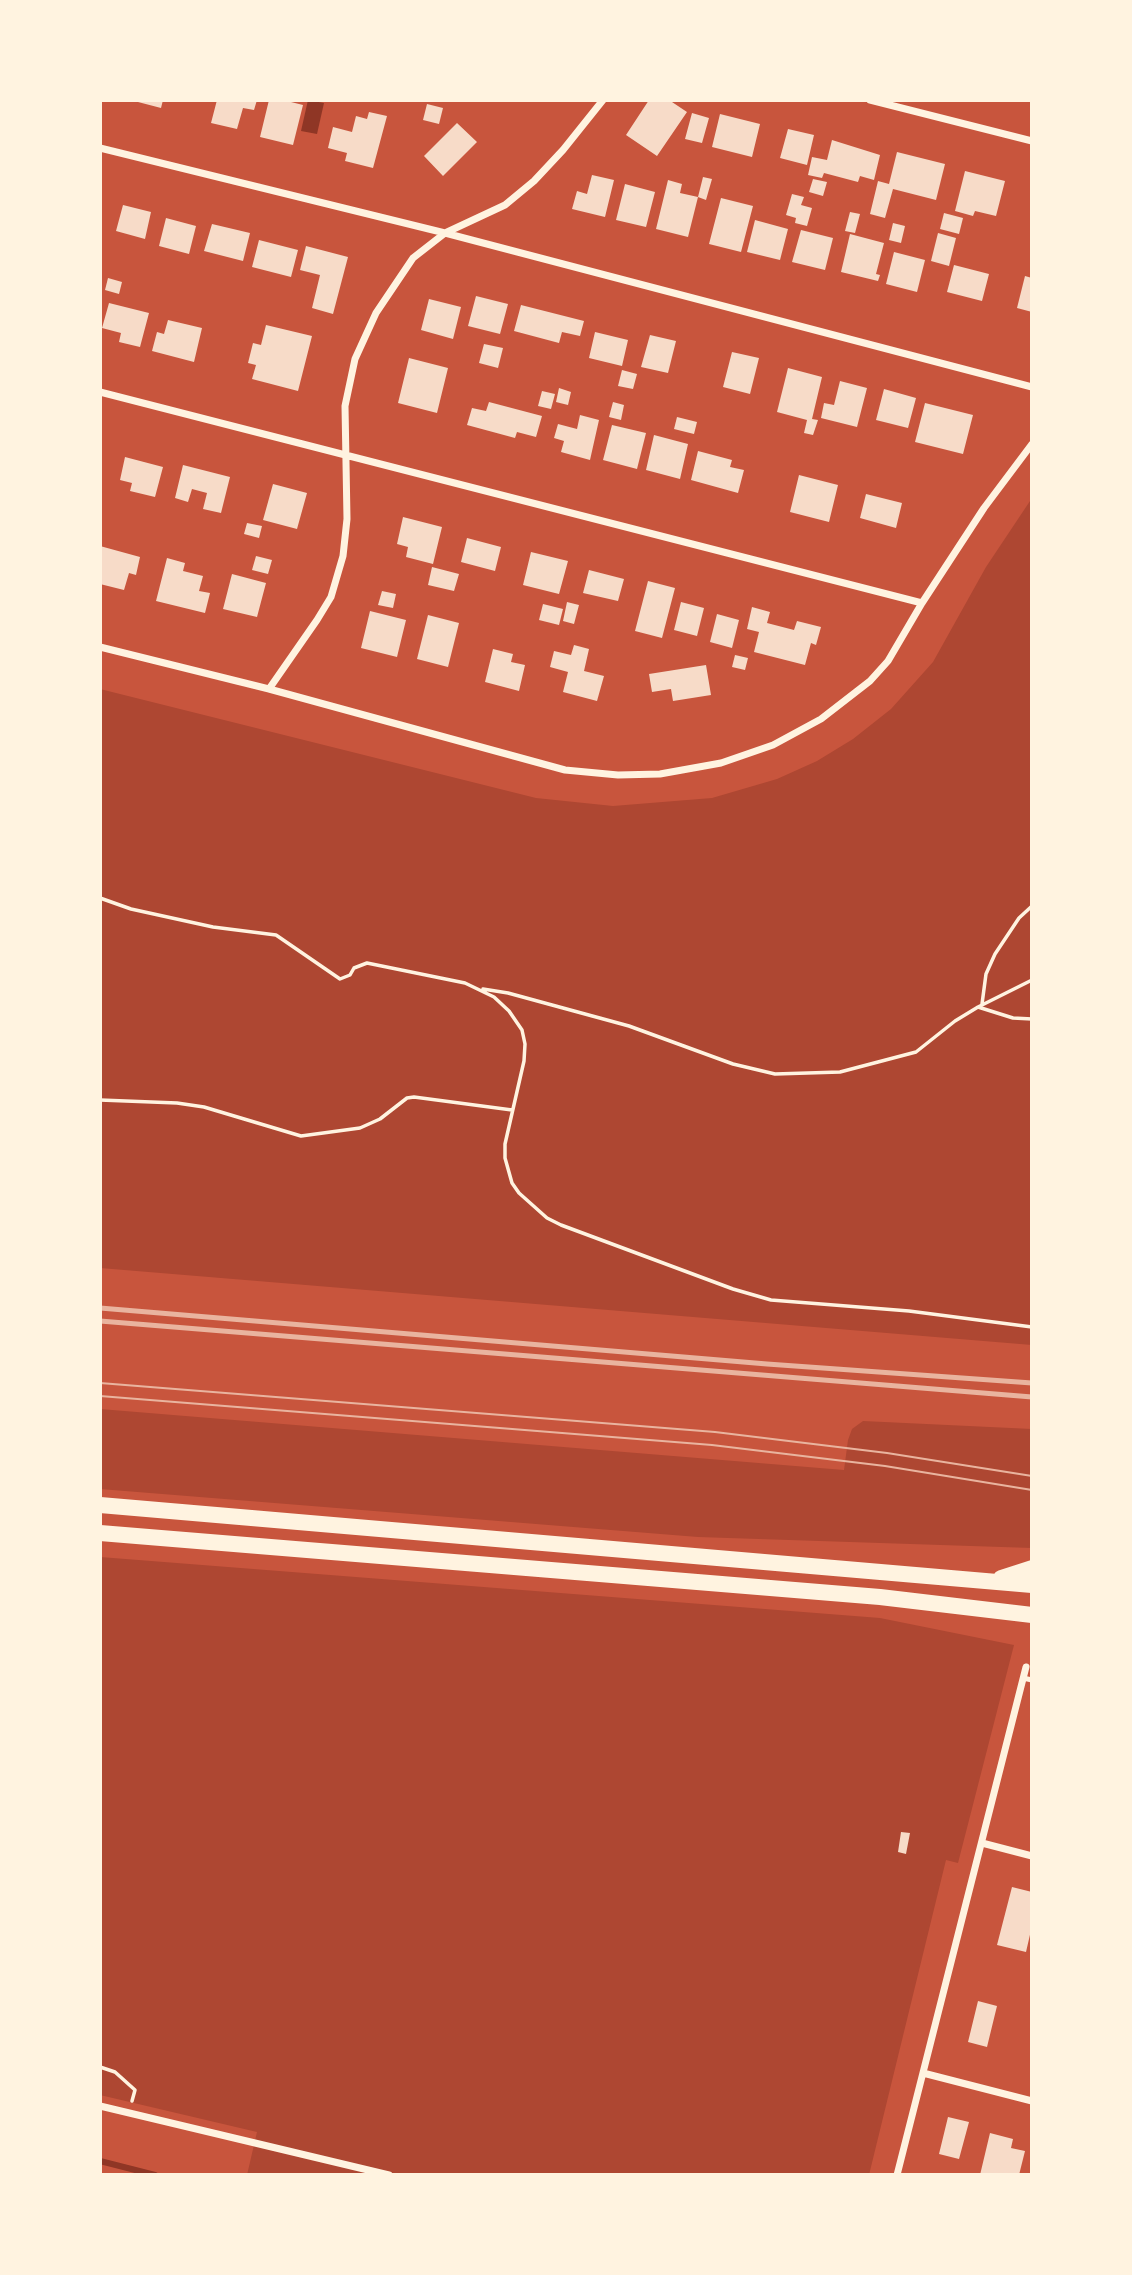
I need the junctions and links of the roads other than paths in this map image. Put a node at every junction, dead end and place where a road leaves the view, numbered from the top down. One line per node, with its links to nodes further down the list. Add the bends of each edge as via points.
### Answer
1 (603, 100): 5 (street, via 534,181 505,205)
2 (870, 100): 3 (street)
3 (1032, 141)
4 (100, 148): 5 (street)
5 (445, 233): 6 (street); 9 (street, via 413,258 376,313 355,359 345,406)
6 (1032, 387)
7 (100, 392): 9 (street)
8 (1032, 444): 10 (street)
9 (345, 456): 10 (street); 12 (street, via 347,519 331,597)
10 (922, 603): 12 (street, via 888,661 821,719 773,745 721,763 660,774 565,770)
11 (100, 647): 12 (street)
12 (269, 689)
13 (100, 1505): 16 (highway)
14 (100, 1533): 18 (highway, via 880,1597)
15 (1032, 1568): 16 (highway)
16 (995, 1580): 17 (highway)
17 (1032, 1585)
18 (1032, 1615)
19 (1026, 1667): 20 (street)
20 (1023, 1678): 21 (lane); 22 (street)
21 (1032, 1680)
22 (982, 1843): 23 (street); 24 (street)
23 (1032, 1856)
24 (923, 2073): 25 (street); 28 (street)
25 (1032, 2101)
26 (100, 2106): 27 (street)
27 (388, 2175)
28 (897, 2175)

